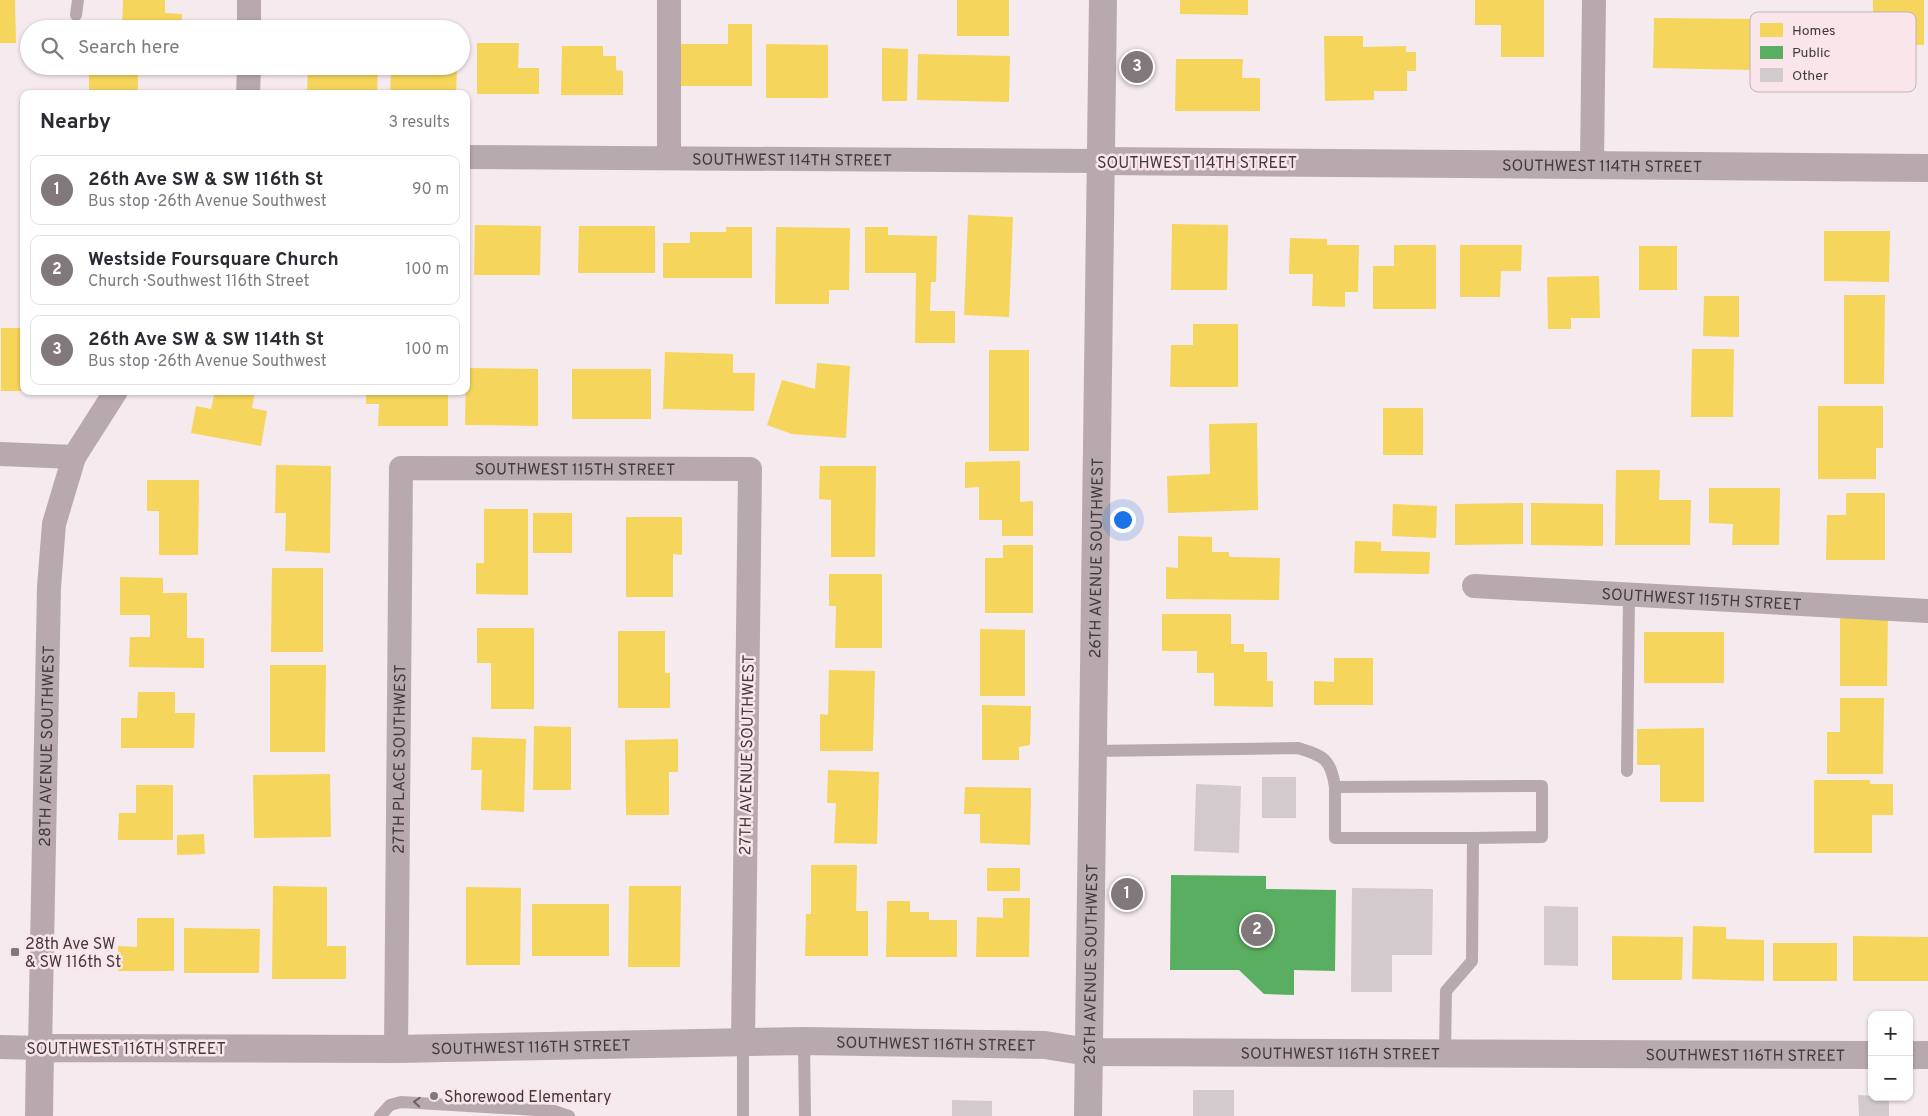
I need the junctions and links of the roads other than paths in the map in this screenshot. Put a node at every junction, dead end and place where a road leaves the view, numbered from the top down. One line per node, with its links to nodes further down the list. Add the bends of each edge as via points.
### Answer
1 (78, 0): 6 (lane)
2 (249, 0): 7 (street)
3 (669, 0): 11 (street)
4 (1103, 0): 12 (street, 26TH AVENUE SOUTHWEST)
5 (1594, 0): 13 (street)
6 (76, 15)
7 (249, 20)
8 (248, 75): 9 (street)
9 (248, 90)
10 (470, 158): 11 (street, SOUTHWEST 114TH STREET)
11 (669, 158): 12 (street, SOUTHWEST 114TH STREET)
12 (1101, 161): 13 (street, SOUTHWEST 114TH STREET); 23 (street, 26TH AVENUE SOUTHWEST)
13 (1592, 164): 14 (street, SOUTHWEST 114TH STREET)
14 (1928, 168)
15 (113, 395): 17 (street, 28TH AVENUE SOUTHWEST)
16 (0, 454): 17 (street)
17 (74, 457): 30 (street, 28TH AVENUE SOUTHWEST, via 54,524 49,587)
18 (401, 468): 19 (street, SOUTHWEST 115TH STREET); 31 (street, 27TH PLACE SOUTHWEST)
19 (750, 469): 28 (street, 27TH AVENUE SOUTHWEST)
20 (1474, 586): 21 (street, SOUTHWEST 115TH STREET)
21 (1629, 594): 22 (street, SOUTHWEST 115TH STREET); 24 (lane)
22 (1928, 611)
23 (1092, 751): 25 (lane, via 1298,748 1321,755 1332,769); 32 (street, 26TH AVENUE SOUTHWEST)
24 (1627, 771)
25 (1335, 787): 26 (lane, via 1335,838); 26 (lane, via 1542,786 1542,836)
26 (1473, 838): 33 (lane, via 1472,961 1446,991)
27 (804, 1041): 28 (street, SOUTHWEST 116TH STREET); 32 (street, SOUTHWEST 116TH STREET, via 1045,1044); 41 (lane)
28 (743, 1042): 31 (street, SOUTHWEST 116TH STREET); 40 (lane)
29 (0, 1047): 30 (street, SOUTHWEST 116TH STREET)
30 (40, 1048): 31 (street, SOUTHWEST 116TH STREET); 37 (street, 28TH AVENUE SOUTHWEST)
31 (396, 1049)
32 (1088, 1052): 33 (street, SOUTHWEST 116TH STREET); 42 (street, 26TH AVENUE SOUTHWEST)
33 (1445, 1053): 34 (street, SOUTHWEST 116TH STREET)
34 (1868, 1055)
35 (1913, 1055): 36 (street)
36 (1928, 1055)
37 (39, 1116)
38 (380, 1116): 39 (lane, one-way to 38, via 554,1111 401,1102 390,1105)
39 (569, 1116)
40 (743, 1116)
41 (806, 1116)
42 (1088, 1116)

